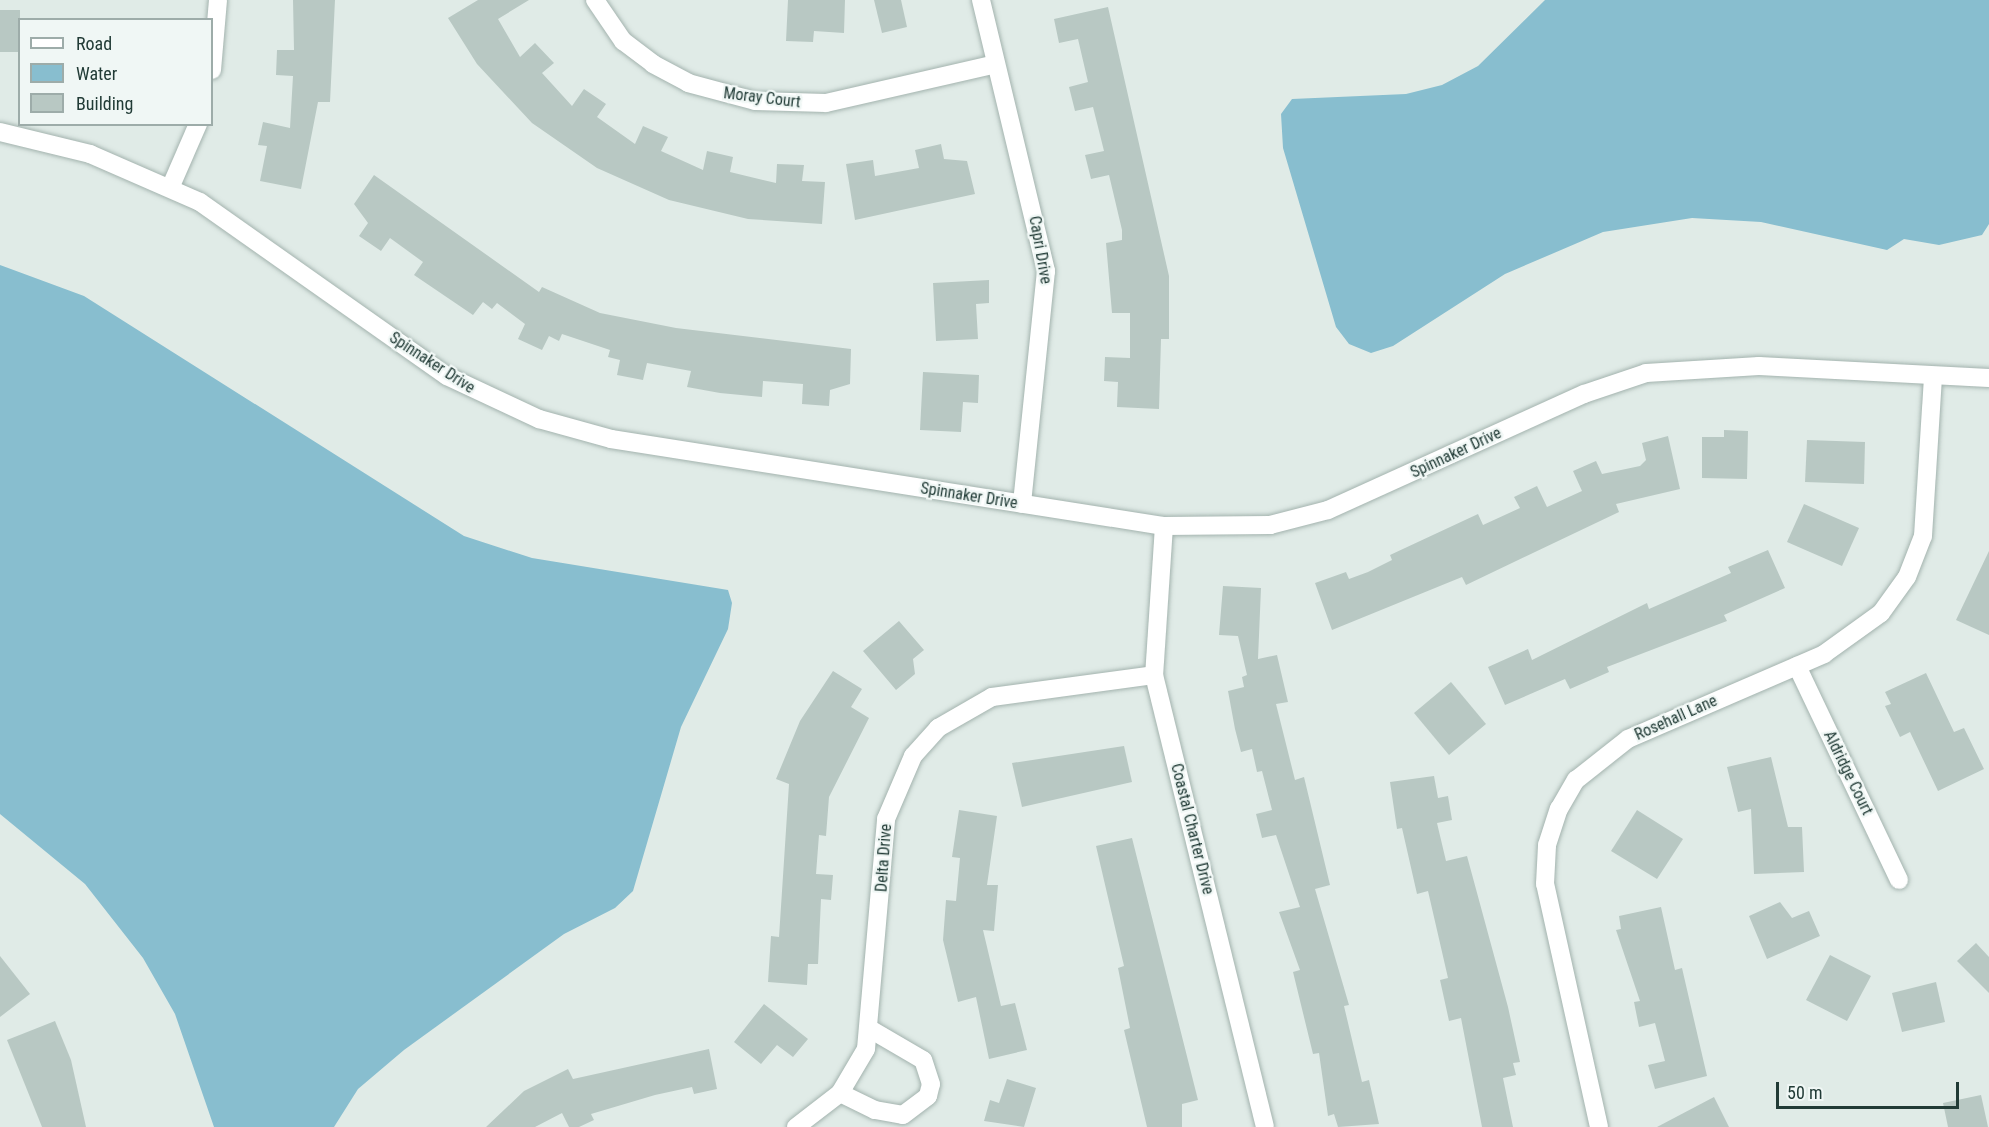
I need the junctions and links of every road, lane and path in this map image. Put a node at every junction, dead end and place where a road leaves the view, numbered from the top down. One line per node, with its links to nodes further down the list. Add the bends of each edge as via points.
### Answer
1 (218, 0): 4 (street)
2 (595, 0): 5 (street, Moray Court, via 623,41 653,64 688,83 755,101 826,104)
3 (981, 0): 5 (street, Capri Drive)
4 (213, 58)
5 (996, 64): 11 (street, Capri Drive, via 1046,271)
6 (197, 126): 8 (street)
7 (0, 132): 8 (street, Spinnaker Drive, via 90,154)
8 (171, 186): 11 (street, Spinnaker Drive, via 447,376 539,419 611,439)
9 (1933, 378): 10 (street, Spinnaker Drive); 12 (street, Spinnaker Drive, via 1759,366 1646,373 1584,394 1328,510 1270,525); 13 (street, Rosehall Lane, via 1923,536 1907,578 1881,613 1854,636)
10 (1989, 378)
11 (1022, 504): 12 (street, Spinnaker Drive)
12 (1164, 526): 14 (street, Coastal Charter Drive)
13 (1797, 666): 15 (street, Aldridge Court); 20 (street, Rosehall Lane, via 1628,739 1576,780 1559,809 1547,845 1545,884)
14 (1154, 675): 16 (street, Delta Drive, via 992,697 938,728 913,756 886,819); 19 (street, Coastal Charter Drive)
15 (1899, 880)
16 (870, 1029): 17 (street, Delta Drive, via 861,1062); 17 (street, via 923,1060 931,1084 928,1096 903,1115 875,1110)
17 (840, 1093): 18 (street, Delta Drive)
18 (796, 1127)
19 (1265, 1127)
20 (1599, 1127)

